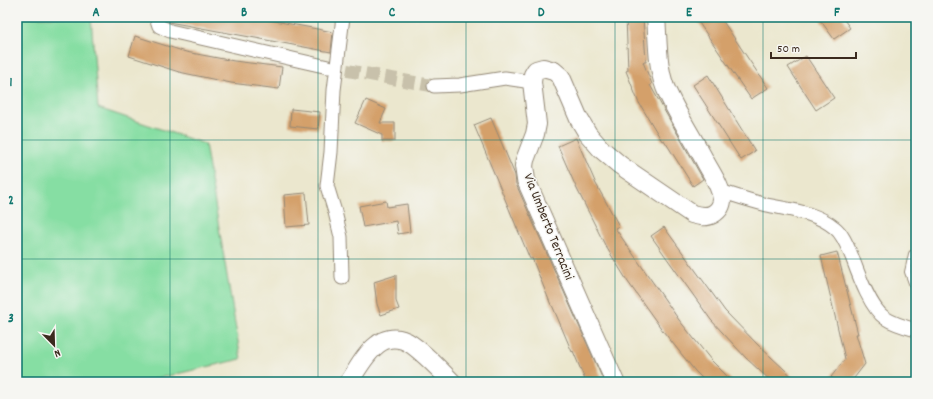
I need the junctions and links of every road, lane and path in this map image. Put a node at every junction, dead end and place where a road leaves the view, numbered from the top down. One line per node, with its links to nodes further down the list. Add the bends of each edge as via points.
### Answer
1 (156, 17): 4 (street, via 159,26 170,31)
2 (343, 17): 9 (street, via 327,182 342,237)
3 (656, 17): 7 (street, via 660,65 666,88)
4 (328, 67)
5 (532, 82): 6 (street, via 505,78); 7 (street, via 534,72 540,68 557,72 584,127 601,149 692,214 706,217 717,212 722,202); 14 (street, Via Umberto Terracini, via 537,124 525,160 526,180)
6 (434, 86)
7 (720, 192): 11 (street, via 813,215 828,222 837,229 871,301 884,317)
8 (912, 254): 10 (lane, via 908,272)
9 (342, 278)
10 (916, 294)
11 (916, 330)
12 (349, 382): 13 (street, via 372,349 382,342 397,339 412,345)
13 (452, 382)
14 (615, 382)

